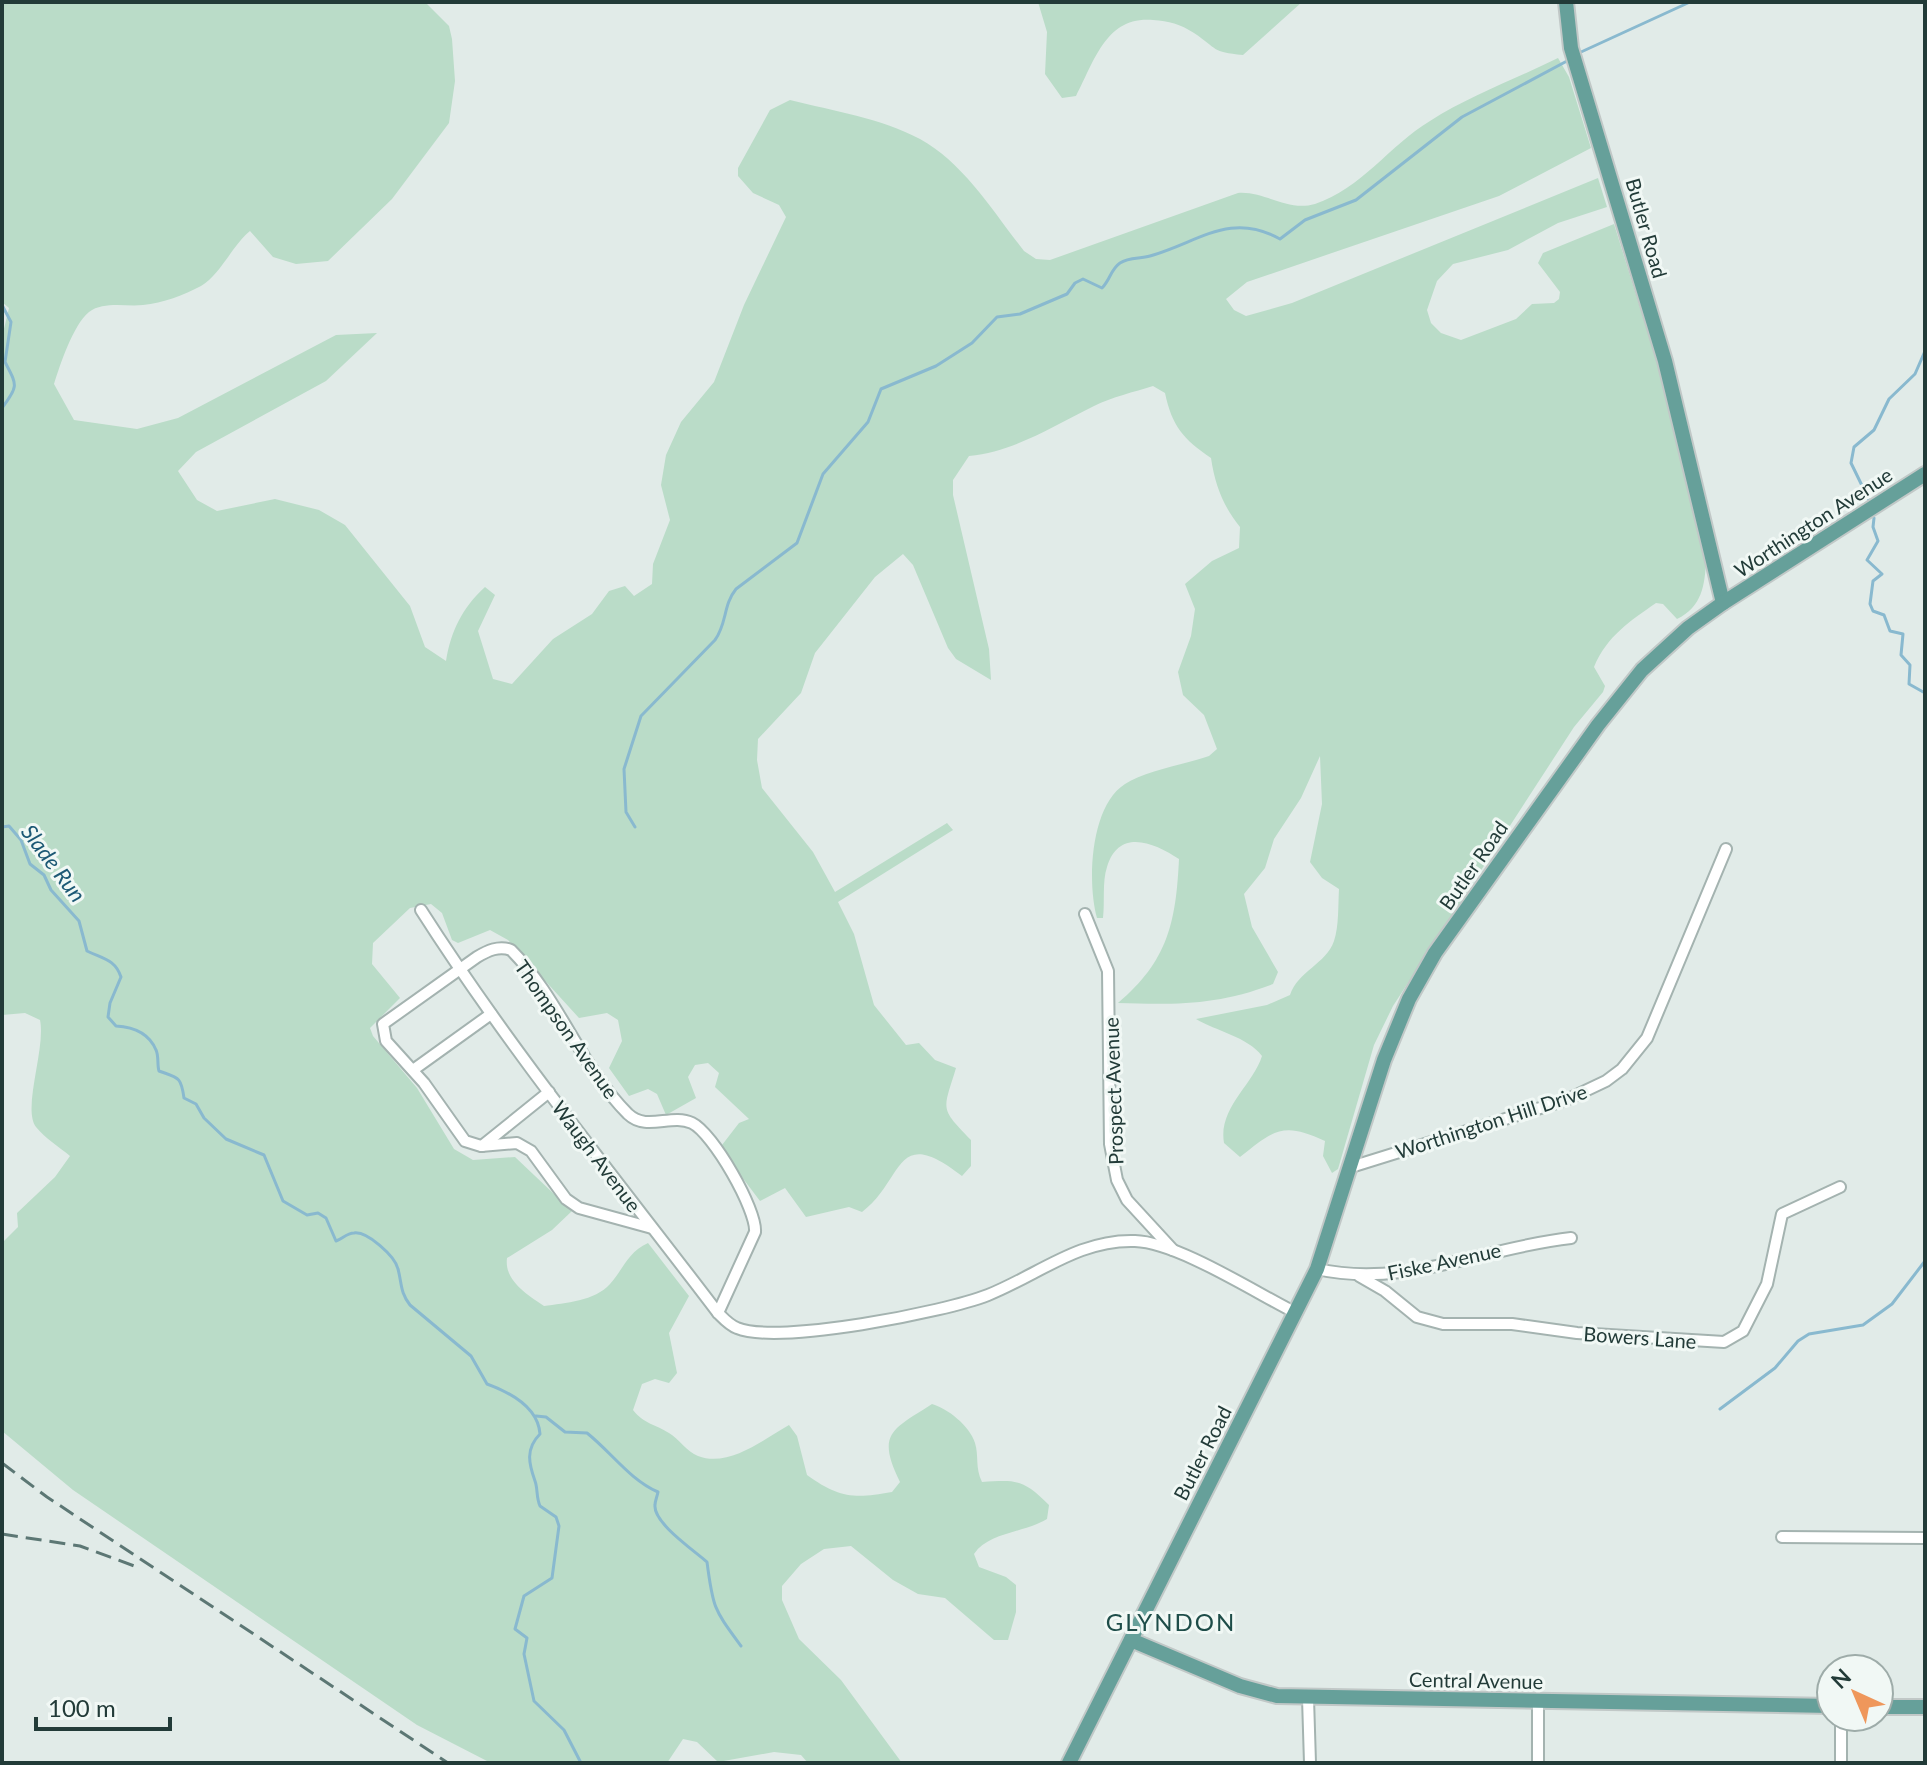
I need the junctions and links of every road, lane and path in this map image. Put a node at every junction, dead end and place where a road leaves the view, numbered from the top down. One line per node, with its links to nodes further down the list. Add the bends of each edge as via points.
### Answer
1 (1566, 2): 3 (main road, Butler Road, via 1571,48 1665,361)
2 (1925, 474): 3 (main road, Worthington Avenue)
3 (1723, 603): 12 (main road, Butler Road, via 1670,643 1620,696 1435,953 1396,1027)
4 (1726, 849): 12 (street, Worthington Hill Drive, via 1647,1038 1622,1069 1566,1100)
5 (421, 910): 7 (street, Waugh Avenue)
6 (1085, 914): 16 (street, Prospect Avenue, via 1108,971 1110,1144 1117,1180 1135,1210)
7 (460, 971): 8 (street, Waugh Avenue); 9 (street, via 383,1024 386,1041); 19 (street, Thompson Avenue, via 485,952 504,947 517,956 562,1015 580,1050 629,1115 647,1124 680,1120 698,1127 749,1202 756,1221)
8 (491, 1014): 9 (street); 10 (street, Waugh Avenue)
9 (413, 1070): 11 (street, via 457,1135)
10 (549, 1092): 11 (street); 14 (street, Waugh Avenue)
11 (481, 1146): 14 (street, via 511,1141 525,1146 579,1208)
12 (1351, 1167): 17 (main road, Butler Road)
13 (1840, 1187): 18 (street, Bowers Lane, via 1782,1214 1767,1284 1747,1325 1724,1342 1512,1324 1443,1324 1417,1317)
14 (652, 1228): 19 (street, Waugh Avenue)
15 (1571, 1238): 18 (street, Fiske Avenue, via 1523,1244 1399,1275)
16 (1174, 1252): 19 (street, Waugh Avenue, via 1137,1241 1097,1244 955,1307 865,1323 758,1332 737,1328); 20 (street)
17 (1317, 1269): 18 (street, Fiske Avenue); 20 (main road, Butler Road)
18 (1359, 1276)
19 (718, 1313)
20 (1296, 1313): 23 (main road, Butler Road)
21 (1782, 1537): 22 (street)
22 (1925, 1538)
23 (1131, 1640): 24 (main road, Central Avenue, via 1253,1690); 30 (main road, Butler Road)
24 (1308, 1698): 25 (main road, Central Avenue); 31 (street)
25 (1538, 1701): 26 (main road, Central Avenue); 32 (street)
26 (1815, 1706)
27 (1895, 1707): 28 (main road)
28 (1925, 1707)
29 (1841, 1733): 33 (street)
30 (1069, 1763)
31 (1310, 1763)
32 (1538, 1763)
33 (1841, 1763)

